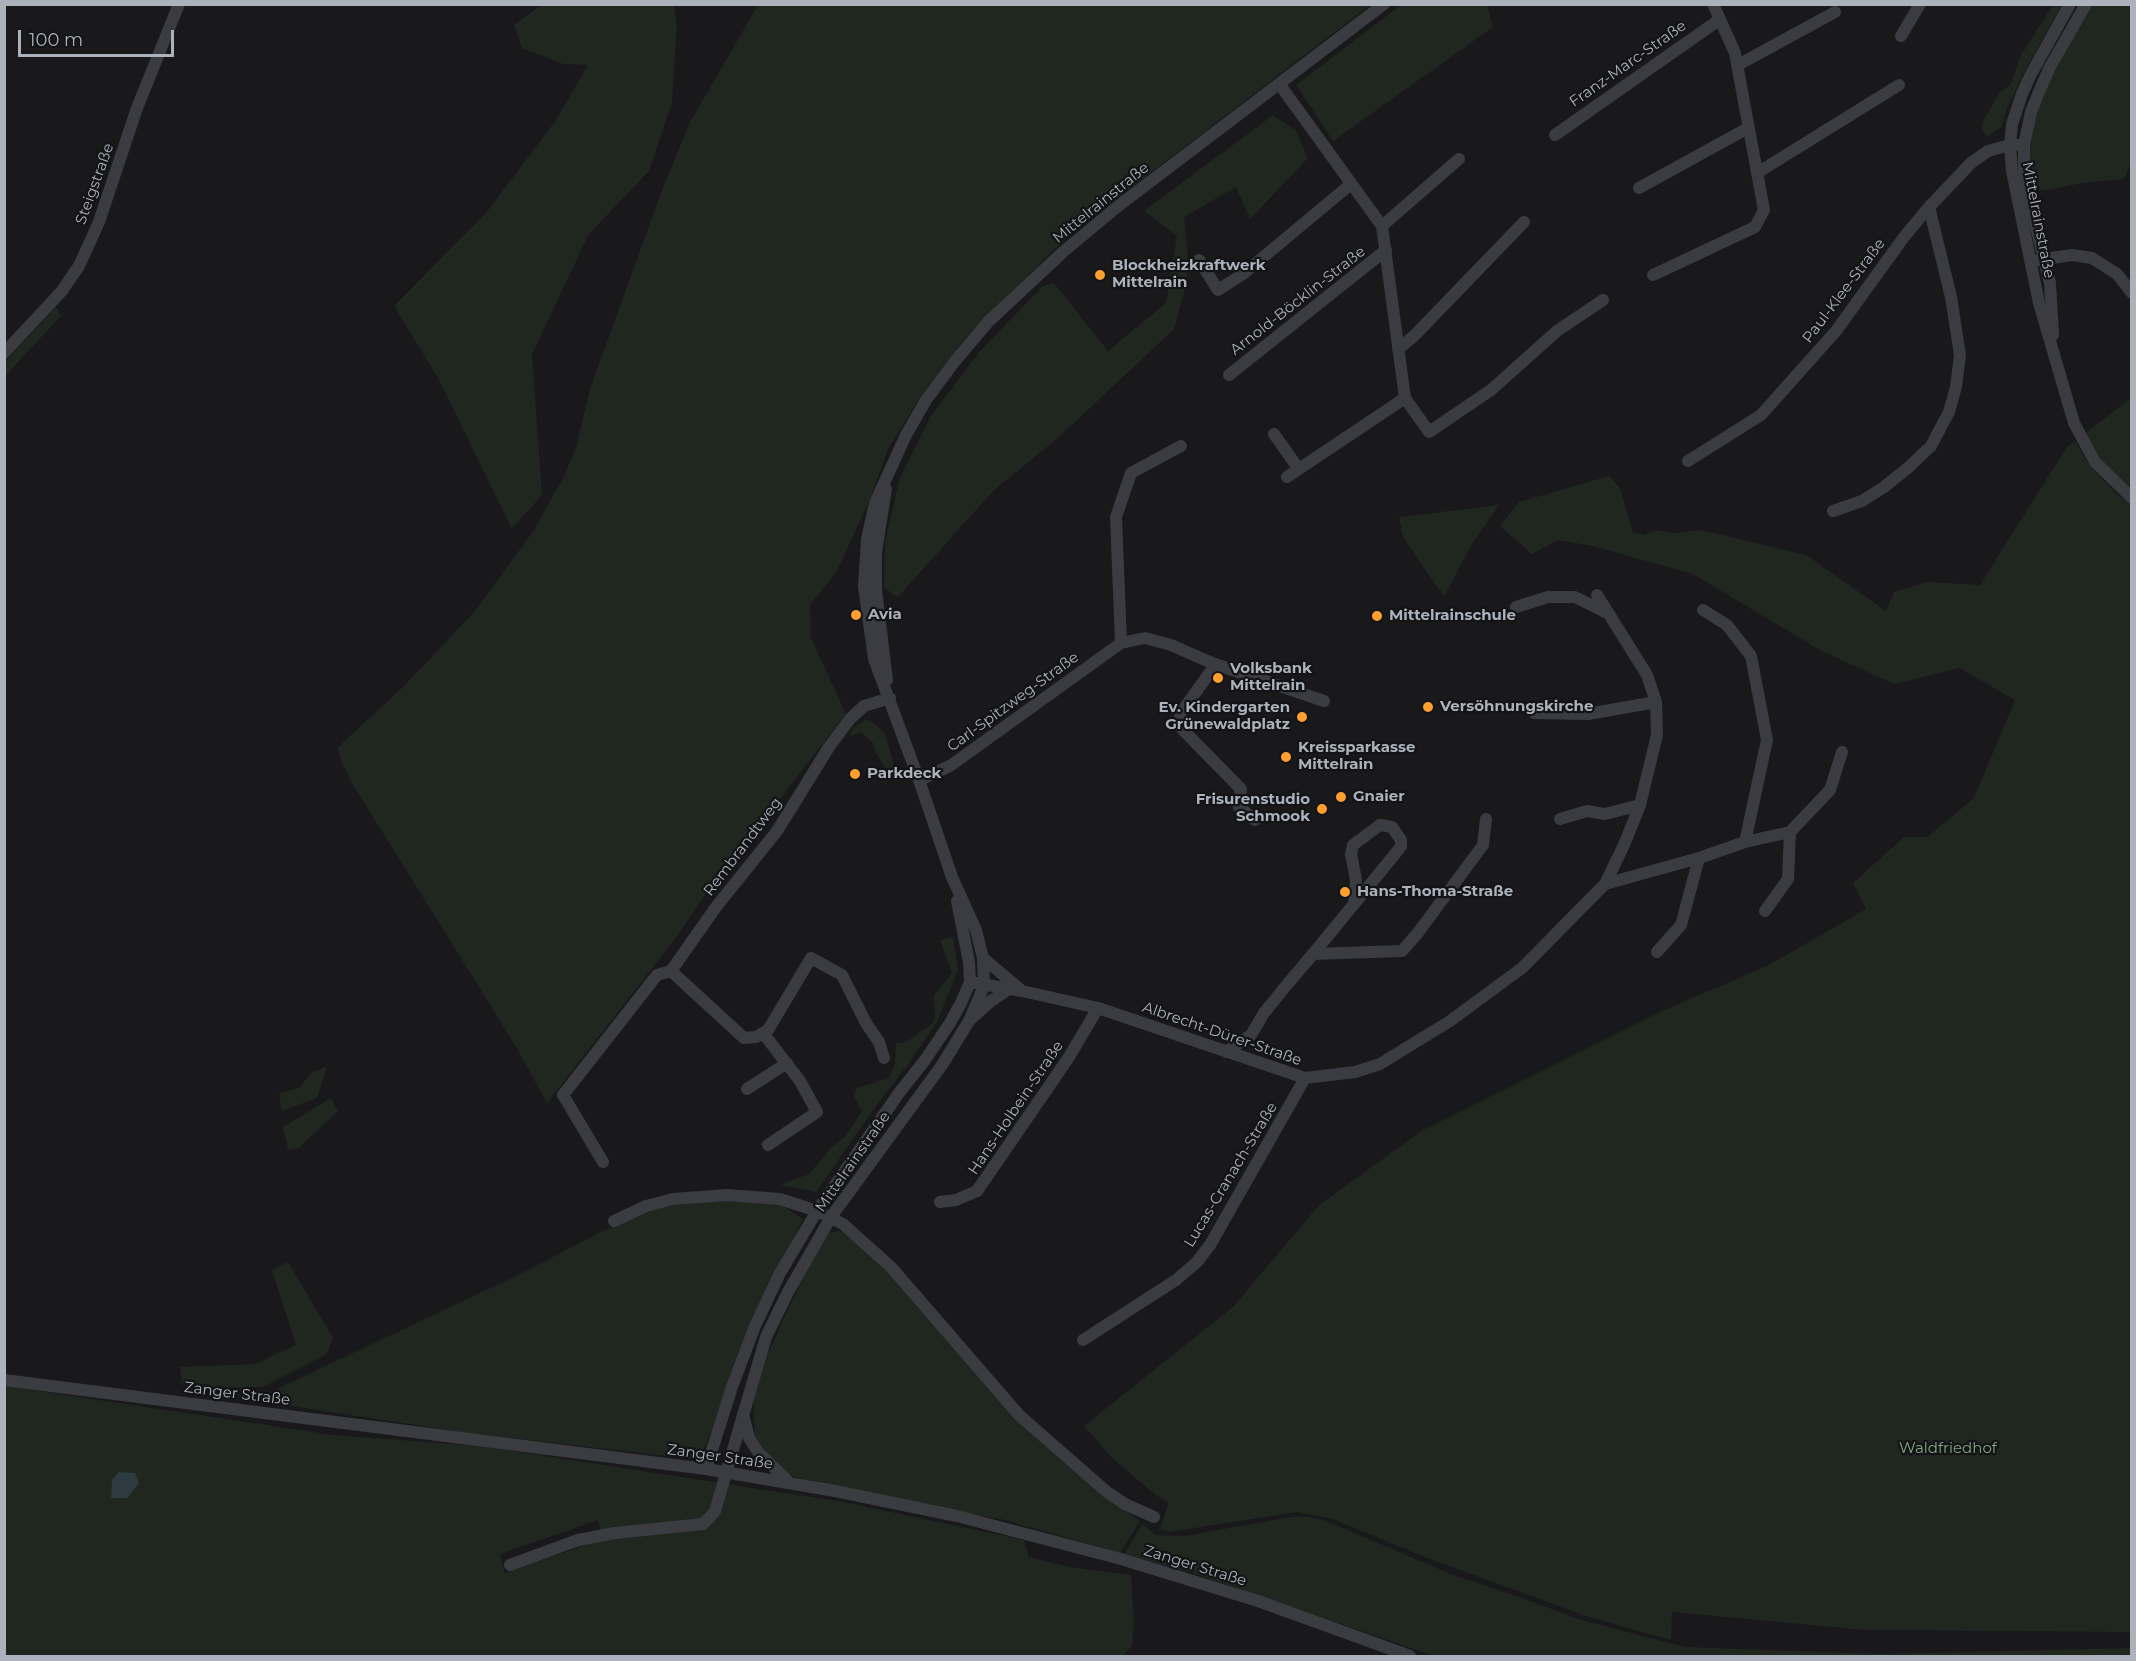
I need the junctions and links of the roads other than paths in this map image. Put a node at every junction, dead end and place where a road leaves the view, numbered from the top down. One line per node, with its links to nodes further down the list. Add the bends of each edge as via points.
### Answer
1 (179, 4): 33 (street, Steigstraße, via 79,266 61,292)
2 (1384, 4): 11 (street, Mittelrainstraße)
3 (1713, 4): 8 (street)
4 (1920, 4): 9 (street)
5 (2070, 4): 15 (street, Mittelrainstraße, via 2022,94)
6 (2086, 4): 16 (street, Mittelrainstraße, via 2039,92)
7 (1836, 12): 10 (street)
8 (1719, 20): 10 (street); 14 (street, Franz-Marc-Straße)
9 (1901, 36)
10 (1738, 64): 13 (street)
11 (1281, 85): 19 (street, Arnold-Böcklin-Straße); 49 (street, Mittelrainstraße, via 1063,252 988,322 926,400 875,503 867,539 864,587 874,659)
12 (1899, 85): 18 (street)
13 (1748, 128): 18 (street); 20 (street)
14 (1555, 135)
15 (2010, 145): 16 (street, Paul-Klee-Straße); 21 (street, Paul-Klee-Straße, via 1979,157); 27 (street, Mittelrainstraße, via 2018,205)
16 (2024, 145): 25 (street, Mittelrainstraße, via 2024,178)
17 (1459, 159): 23 (street)
18 (1757, 173): 28 (street, via 1764,210 1755,227)
19 (1351, 184): 23 (street, Arnold-Böcklin-Straße); 26 (street, via 1218,290)
20 (1639, 188)
21 (1929, 207): 38 (street, Paul-Klee-Straße, via 1836,331 1761,416); 42 (street, via 1951,297 1960,355 1949,412 1931,446 1908,467 1862,501)
22 (1524, 222): 32 (street)
23 (1382, 226): 24 (street, Arnold-Böcklin-Straße)
24 (1386, 250): 32 (street, Arnold-Böcklin-Straße); 34 (street, Arnold-Böcklin-Straße)
25 (2045, 259): 27 (street); 29 (street, via 2073,255 2092,258 2117,274); 31 (street, Mittelrainstraße, via 2051,295)
26 (1199, 260)
27 (2032, 262): 31 (street, Mittelrainstraße)
28 (1653, 275)
29 (2132, 293)
30 (1603, 300): 35 (street, Arnold-Böcklin-Straße, via 1557,331 1491,390 1429,432)
31 (2052, 345): 41 (street, Mittelrainstraße, via 2083,443 2095,462)
32 (1398, 350): 35 (street, Arnold-Böcklin-Straße)
33 (4, 353)
34 (1229, 375)
35 (1405, 398): 39 (street)
36 (1274, 434): 39 (street)
37 (1181, 446): 47 (street, via 1131,473 1116,517)
38 (1688, 461)
39 (1298, 468): 40 (street)
40 (1287, 477)
41 (2132, 498)
42 (1833, 511)
43 (1597, 595): 46 (street, Albrecht-Dürer-Straße)
44 (1516, 607): 46 (street, via 1548,597 1575,597)
45 (1703, 610): 60 (street, via 1727,625 1751,656 1767,740)
46 (1607, 613): 51 (street, Albrecht-Dürer-Straße, via 1647,675)
47 (1121, 643): 48 (street, Carl-Spitzweg-Straße, via 1145,638); 54 (street, Carl-Spitzweg-Straße, via 950,766)
48 (1216, 664): 50 (street, Carl-Spitzweg-Straße); 58 (street, via 1180,714 1182,729 1241,789 1239,807)
49 (890, 698): 54 (street, Mittelrainstraße); 69 (street, Rembrandtweg, via 864,706 850,719 777,831)
50 (1324, 701)
51 (1656, 702): 52 (street, via 1587,714); 55 (street, Albrecht-Dürer-Straße, via 1657,735)
52 (1534, 713)
53 (1842, 752): 59 (street, via 1830,790)
54 (919, 780): 62 (street, Mittelrainstraße)
55 (1640, 805): 57 (street, via 1605,814 1587,811); 63 (street, Albrecht-Dürer-Straße)
56 (1486, 819): 67 (street, via 1483,845 1402,951)
57 (1560, 819)
58 (1255, 820)
59 (1790, 832): 60 (street); 65 (street, via 1788,879)
60 (1745, 842): 61 (street)
61 (1699, 858): 63 (street); 66 (street, via 1682,925)
62 (952, 877): 68 (street, Mittelrainstraße, via 976,930); 70 (street, Mittelrainstraße)
63 (1605, 884): 80 (street, Albrecht-Dürer-Straße, via 1522,968 1463,1013 1380,1064 1355,1072)
64 (1354, 904): 64 (street, via 1401,846 1392,827 1380,825 1353,845); 67 (street)
65 (1765, 911)
66 (1657, 952)
67 (1313, 954): 77 (street, via 1264,1013 1251,1035)
68 (983, 958): 71 (street, Mittelrainstraße); 73 (street)
69 (671, 971): 76 (street, via 744,1038); 83 (street, Rembrandtweg, via 657,975 563,1095)
70 (970, 982): 71 (street, Albrecht-Dürer-Straße); 85 (street, Mittelrainstraße, via 950,1023)
71 (984, 986): 72 (street, Albrecht-Dürer-Straße); 75 (street, Mittelrainstraße)
72 (1009, 989): 73 (street, Albrecht-Dürer-Straße); 75 (street)
73 (1022, 991): 74 (street, Albrecht-Dürer-Straße)
74 (1098, 1008): 77 (street, Albrecht-Dürer-Straße); 84 (street, Hans-Holbein-Straße, via 1070,1057 977,1191)
75 (969, 1021): 86 (street, Mittelrainstraße, via 942,1065)
76 (763, 1033): 78 (street, via 811,958 842,975); 79 (street)
77 (1226, 1052): 80 (street, Albrecht-Dürer-Straße)
78 (884, 1058)
79 (787, 1063): 81 (street); 82 (street, via 818,1112)
80 (1305, 1078): 88 (street, Lucas-Cranach-Straße, via 1197,1262)
81 (747, 1089)
82 (768, 1145)
83 (603, 1162)
84 (940, 1202)
85 (817, 1210): 86 (street); 87 (street, via 780,1199 728,1195 673,1199); 91 (street, Mittelrainstraße, via 755,1326)
86 (831, 1217): 90 (street, Mittelrainstraße, via 765,1336); 94 (street, via 891,1267 1019,1415 1107,1492)
87 (614, 1221)
88 (1083, 1340)
89 (4, 1380): 91 (street, Zanger Straße)
90 (742, 1413): 92 (street, Mittelrainstraße); 93 (street, via 749,1438 758,1452)
91 (706, 1469): 92 (street, Zanger Straße)
92 (726, 1473): 93 (street, Zanger Straße); 95 (street, Mittelrainstraße, via 715,1511 703,1524 578,1540)
93 (790, 1482): 96 (street, Zanger Straße, via 957,1516 1121,1558 1258,1601)
94 (1154, 1517)
95 (510, 1565)
96 (1410, 1656)

